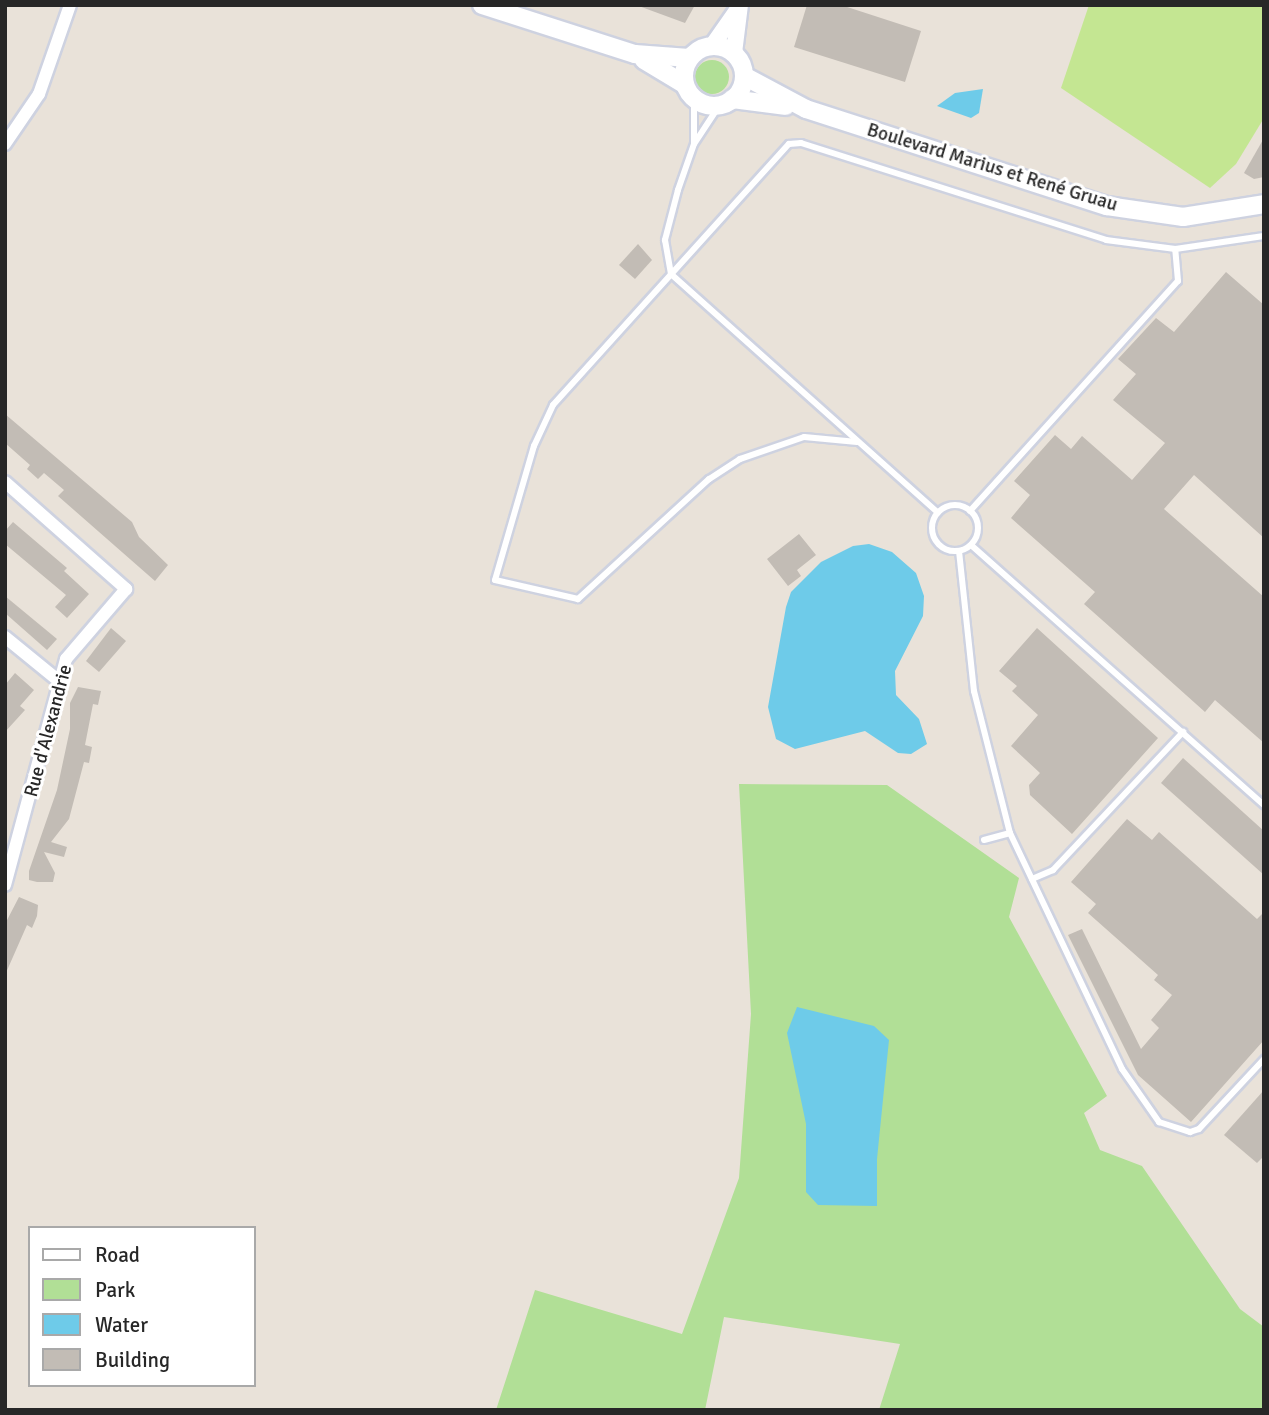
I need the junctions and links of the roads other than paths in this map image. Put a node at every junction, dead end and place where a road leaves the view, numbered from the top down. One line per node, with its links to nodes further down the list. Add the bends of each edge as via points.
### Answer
1 (70, 5): 12 (street, via 39,94)
2 (482, 5): 6 (main road)
3 (740, 6): 4 (street); 5 (street)
4 (712, 46): 5 (main road); 7 (main road)
5 (734, 53): 8 (main road)
6 (635, 54): 7 (main road); 9 (main road)
7 (689, 58): 9 (main road)
8 (744, 76): 10 (main road); 11 (main road, Boulevard Marius et René Gruau)
9 (689, 91): 10 (main road); 13 (lane)
10 (725, 102): 11 (main road, Boulevard Marius et René Gruau); 13 (lane)
11 (806, 109): 14 (main road, Boulevard Marius et René Gruau, via 1107,206 1182,216)
12 (5, 144)
13 (694, 144): 17 (lane, via 665,240)
14 (1264, 204)
15 (1264, 236): 16 (lane)
16 (1175, 249): 17 (lane, via 1106,240 789,144); 20 (lane, via 1178,281)
17 (671, 274): 18 (lane); 18 (lane, via 543,421 495,580 578,599 709,479 740,458 804,437)
18 (857, 442): 21 (lane)
19 (5, 482): 25 (street, Rue d'Alexandrie, via 127,589 66,659)
20 (970, 511): 21 (lane, via 950,506); 22 (lane, via 978,524)
21 (938, 513): 23 (lane, via 932,527 936,541 946,550)
22 (971, 545): 23 (lane); 26 (lane)
23 (959, 551): 28 (lane, via 974,691)
24 (5, 637): 25 (street)
25 (60, 681): 30 (street, Rue d'Alexandrie)
26 (1183, 732): 27 (lane); 31 (lane, via 1053,870)
27 (1264, 805)
28 (1010, 834): 29 (lane); 31 (lane)
29 (984, 840)
30 (7, 879)
31 (1032, 879): 32 (lane, via 1122,1069 1159,1122 1175,1129 1199,1129)
32 (1264, 1059)

